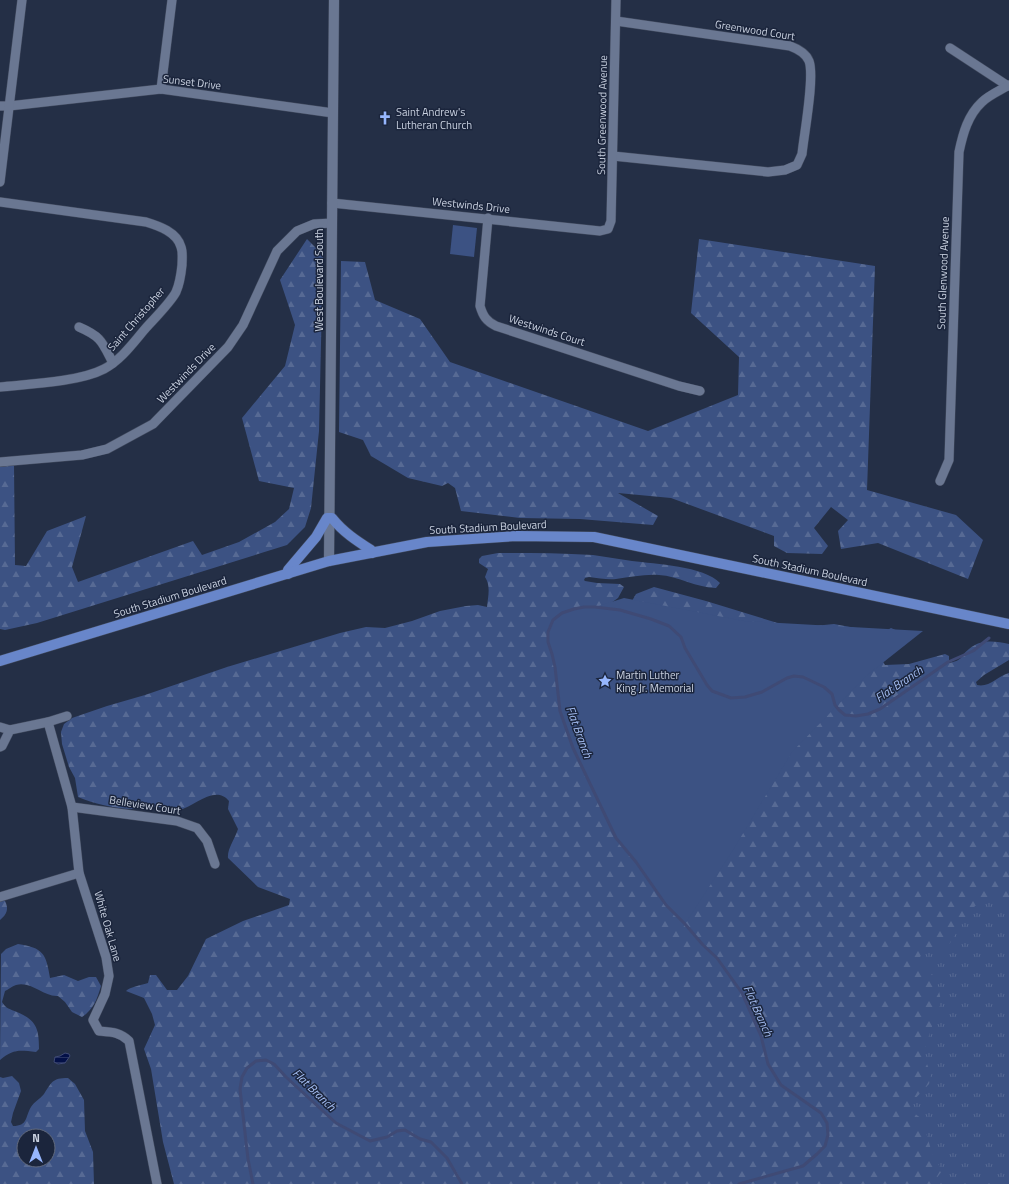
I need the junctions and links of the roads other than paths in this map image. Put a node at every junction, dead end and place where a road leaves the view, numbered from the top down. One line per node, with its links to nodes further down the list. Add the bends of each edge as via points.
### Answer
1 (22, 0): 9 (street)
2 (172, 0): 8 (street)
3 (334, 0): 10 (main road, West Boulevard South)
4 (616, 0): 5 (street, South Greenwood Avenue)
5 (616, 21): 11 (street, South Greenwood Avenue); 11 (street, Greenwood Court, via 790,46 801,50 809,60 811,76 802,154 797,165 785,170 768,172)
6 (950, 48): 7 (street)
7 (1008, 85): 23 (street, South Glenwood Avenue, via 983,101 971,115 963,132 959,152 949,460)
8 (161, 89): 9 (street, Sunset Drive); 10 (street, Sunset Drive)
9 (4, 106): 12 (street)
10 (333, 113): 14 (main road, West Boulevard South)
11 (613, 156): 17 (street, South Greenwood Avenue, via 611,221)
12 (0, 182)
13 (0, 202): 19 (street, Saint Christopher, via 146,222 168,231 176,238 182,247 181,277 176,293)
14 (332, 203): 15 (street, Westwinds Drive); 16 (main road, West Boulevard South)
15 (488, 218): 17 (street, Westwinds Drive, via 600,231); 21 (street, Westwinds Court, via 480,306 487,321)
16 (332, 223): 22 (street, Westwinds Drive, via 314,224 297,231 277,251 243,325 228,346 153,424 107,450 82,456); 24 (main road, West Boulevard South)
17 (608, 229)
18 (79, 327): 19 (street, via 93,333 100,340)
19 (114, 363): 20 (street, Saint Christopher, via 92,375)
20 (0, 387)
21 (700, 391)
22 (0, 462)
23 (940, 481)
24 (330, 518): 25 (main road); 26 (main road, West Boulevard South); 27 (main road, via 327,518 316,537 288,570)
25 (372, 553): 26 (main road, South Stadium Boulevard); 28 (main road, South Stadium Boulevard, via 427,542 517,536 594,537)
26 (330, 561): 27 (main road, South Stadium Boulevard)
27 (288, 574): 29 (main road, South Stadium Boulevard)
28 (1009, 624)
29 (0, 661)
30 (67, 716): 31 (street)
31 (48, 722): 33 (street); 35 (street, White Oak Lane)
32 (0, 727): 33 (street)
33 (10, 730): 34 (street)
34 (0, 747)
35 (72, 807): 36 (street, Belleview Court, via 177,821 197,828 207,841); 37 (street, White Oak Lane)
36 (215, 864)
37 (79, 873): 38 (street); 39 (street, White Oak Lane, via 106,957 109,976 105,994 93,1020 99,1031 117,1033 129,1041)
38 (0, 898)
39 (157, 1184)

